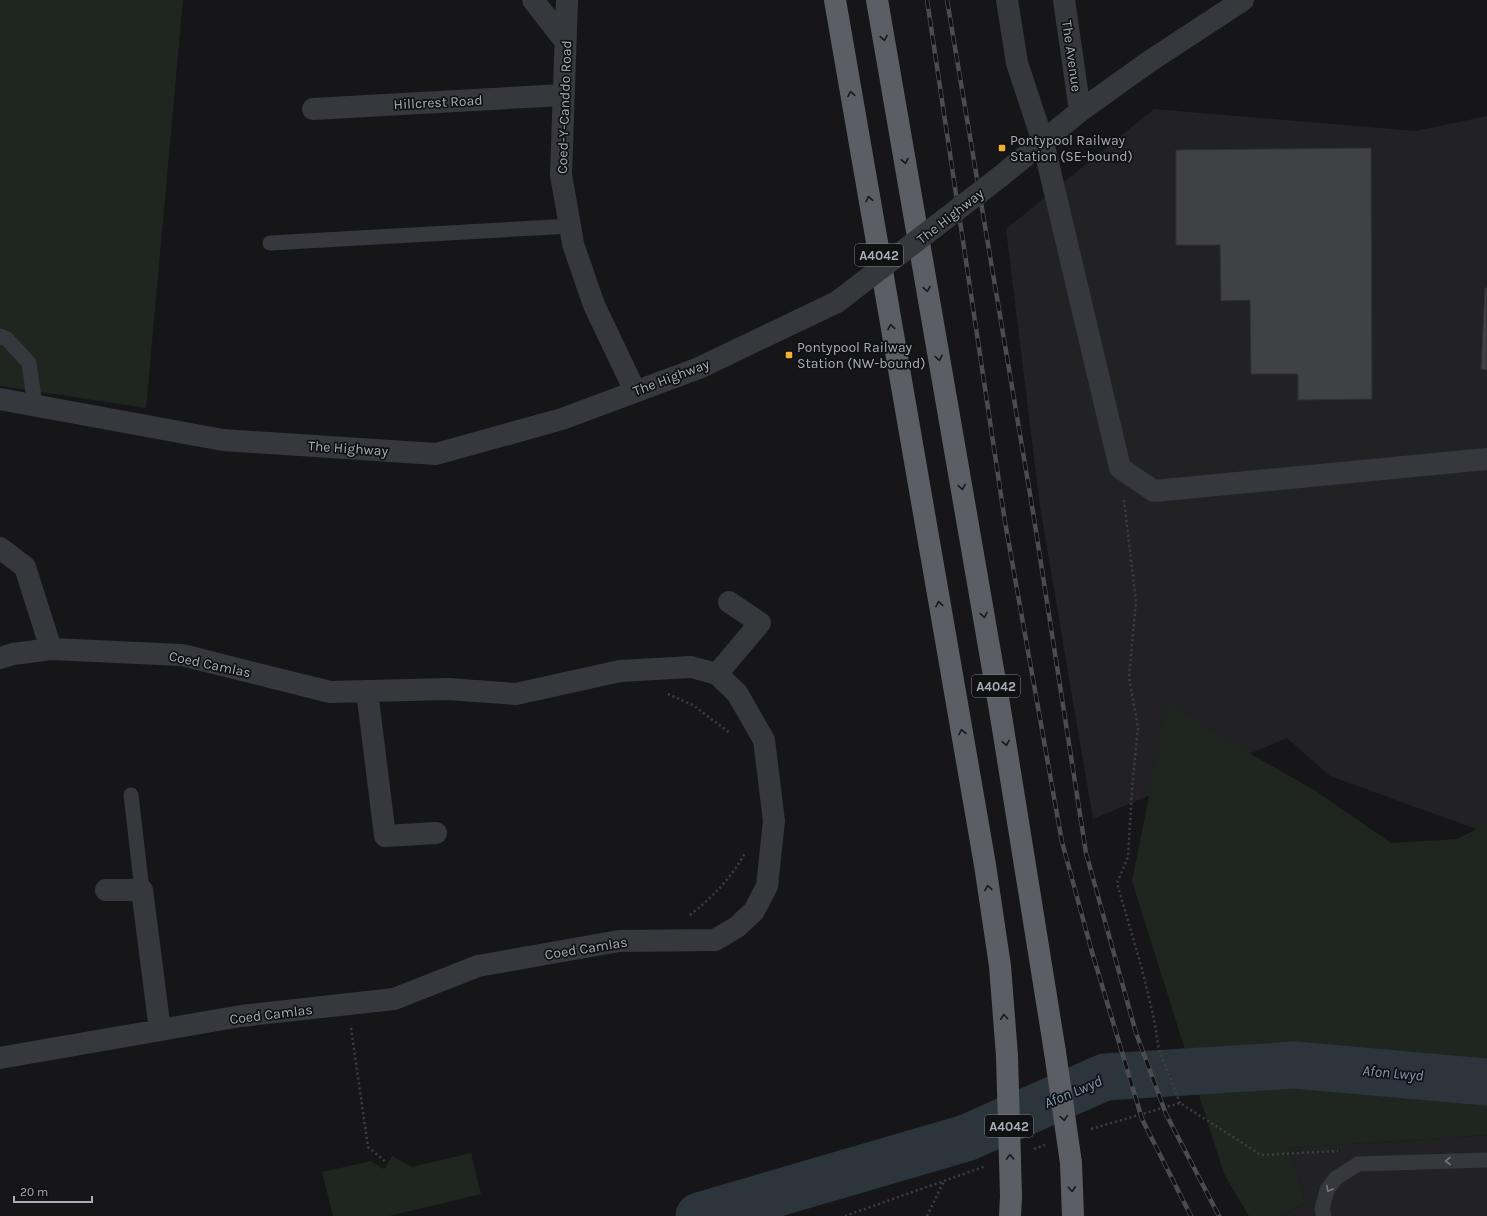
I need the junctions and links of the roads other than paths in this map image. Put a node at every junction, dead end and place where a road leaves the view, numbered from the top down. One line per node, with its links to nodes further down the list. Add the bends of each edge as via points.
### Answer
1 (533, 0): 8 (street)
2 (567, 0): 8 (street, Coed-Y-Canddo Road)
3 (835, 0): 33 (highway, A4042, one-way to 3, bridge, via 1007,1056 1000,966 985,865)
4 (877, 0): 34 (highway, A4042, one-way to 34, bridge, via 1003,725 1055,1052 1070,1162)
5 (1007, 0): 12 (street, via 1017,63)
6 (1064, 0): 11 (street, The Avenue)
7 (1243, 0): 11 (street, The Highway)
8 (565, 40): 9 (street, Coed-Y-Canddo Road)
9 (563, 95): 10 (street, Hillcrest Road); 13 (street, Coed-Y-Canddo Road, via 561,175)
10 (313, 108)
11 (1080, 111): 12 (street, The Highway)
12 (1043, 142): 16 (street, The Highway, bridge, via 837,302 699,368); 19 (street, via 1120,468 1154,491)
13 (570, 226): 14 (lane); 16 (street, Coed-Y-Canddo Road, via 573,244 594,305)
14 (270, 243)
15 (0, 336): 18 (lane, via 7,339 29,363)
16 (635, 391): 18 (street, The Highway, via 562,419 436,454 223,440)
17 (0, 398): 18 (street, The Highway)
18 (36, 405)
19 (1487, 459)
20 (0, 548): 22 (street, via 25,566)
21 (729, 602): 24 (street, via 760,624)
22 (51, 649): 23 (street, Coed Camlas); 25 (street, Coed Camlas, via 182,655 330,692)
23 (0, 658)
24 (717, 674): 25 (street, Coed Camlas, via 690,667 620,671 516,694 448,689); 30 (street, Coed Camlas, via 737,692 764,740 774,821 767,886 754,911 737,928 715,940 619,941 478,966 394,999 241,1016)
25 (367, 691): 27 (street, via 385,836)
26 (131, 795): 29 (lane)
27 (436, 834)
28 (106, 890): 29 (street)
29 (142, 890): 30 (street)
30 (160, 1030): 31 (street, Coed Camlas)
31 (0, 1058)
32 (1487, 1160): 35 (lane, one-way to 35, via 1358,1164 1336,1178 1327,1190 1322,1209)
33 (1011, 1206)
34 (1073, 1216)
35 (1324, 1216)

